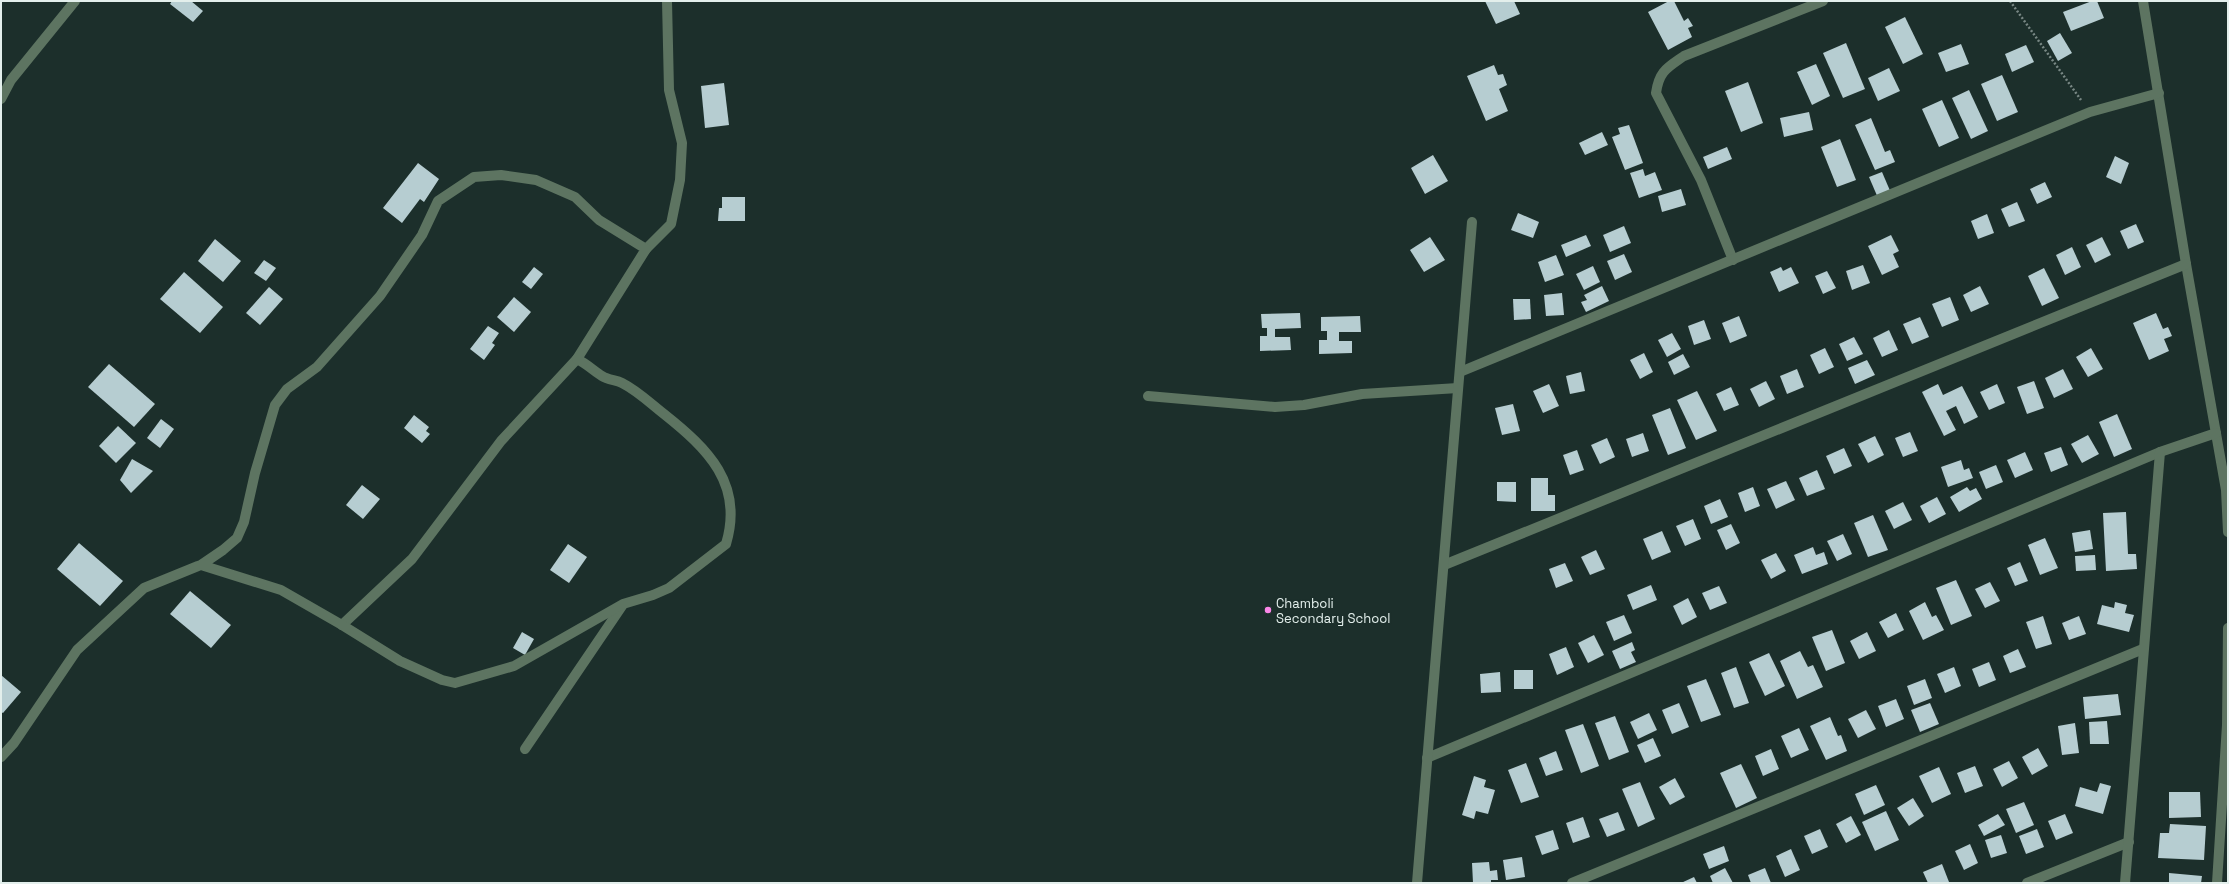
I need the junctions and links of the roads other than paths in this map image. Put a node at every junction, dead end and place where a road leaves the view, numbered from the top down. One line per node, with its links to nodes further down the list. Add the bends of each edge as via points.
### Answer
1 (75, 1): 6 (street, via 11,80)
2 (667, 1): 8 (street, via 669,90 682,143 680,180 671,224)
3 (1823, 1): 9 (street, via 1684,56 1666,68 1658,78 1656,93 1701,180)
4 (2143, 1): 5 (street)
5 (2159, 93): 9 (street, via 2090,112); 10 (street)
6 (1, 99)
7 (1472, 222): 12 (street)
8 (646, 249): 11 (street); 18 (street, via 599,220 575,198 536,180 501,175 474,177 438,201 422,235 380,296 317,367 287,389 275,405 244,522 237,538 224,550)
9 (1733, 260): 12 (street)
10 (2186, 264): 15 (street); 19 (street)
11 (577, 359): 20 (street, via 603,377 634,391 682,429 718,466 728,487 731,513 726,544 669,588); 21 (street, via 501,441 412,559)
12 (1460, 372): 13 (street)
13 (1458, 388): 14 (street, via 1362,394 1304,405 1275,407); 19 (street)
14 (1148, 396)
15 (2216, 433): 16 (street); 17 (street, via 2226,490)
16 (2160, 452): 23 (street); 27 (street)
17 (2228, 532)
18 (200, 565): 21 (street, via 281,590); 26 (street, via 144,588 77,650 14,743)
19 (1444, 565): 27 (street)
20 (623, 604): 21 (street, via 514,666 455,683 442,680 400,661); 25 (street)
21 (342, 624)
22 (2228, 628): 24 (street)
23 (2143, 649): 28 (street); 30 (street)
24 (2228, 705): 33 (street)
25 (525, 749)
26 (1, 757)
27 (1427, 758): 29 (street)
28 (2129, 842): 31 (street); 32 (street)
29 (1417, 883)
30 (1572, 883)
31 (2027, 883)
32 (2125, 883)
33 (2216, 883)

